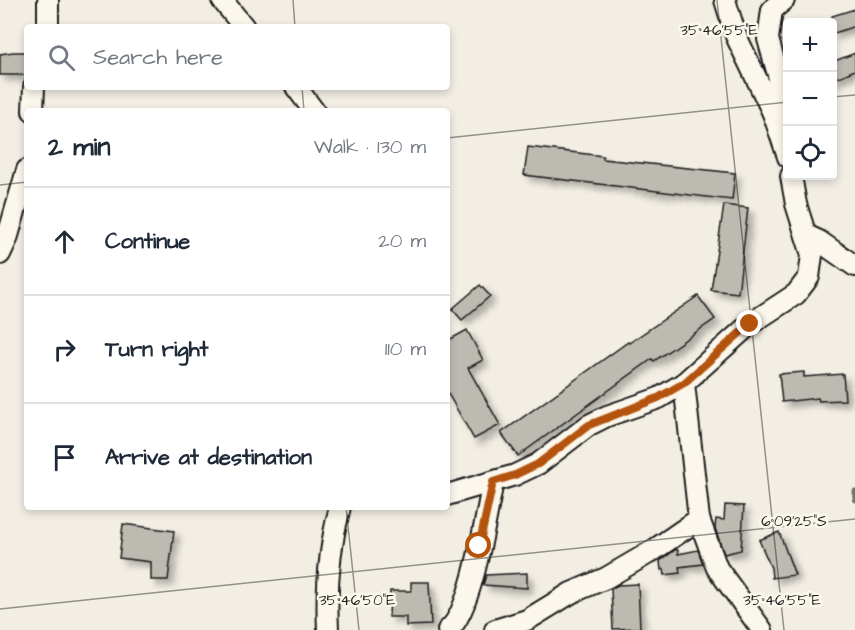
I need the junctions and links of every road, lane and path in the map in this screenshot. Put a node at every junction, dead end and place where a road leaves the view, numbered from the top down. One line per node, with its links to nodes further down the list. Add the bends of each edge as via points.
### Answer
1 (48, 0): 5 (street)
2 (222, 0): 6 (street)
3 (725, 0): 11 (street, via 736,36)
4 (784, 0): 11 (street, via 772,10 768,39 779,78)
5 (48, 24)
6 (242, 24)
7 (34, 90): 9 (street)
8 (298, 90): 10 (street)
9 (33, 108)
10 (312, 108)
11 (773, 113): 12 (street)
12 (783, 142)
13 (792, 180): 15 (street)
14 (24, 182): 16 (street)
15 (806, 235): 17 (street); 18 (street, via 812,255 809,277 796,294 750,324)
16 (0, 254)
17 (855, 266)
18 (684, 383): 19 (street, via 658,398 589,425 538,464); 22 (street)
19 (493, 482): 20 (street); 24 (street, via 465,602 458,620)
20 (450, 494)
21 (339, 510): 23 (street, via 328,568)
22 (699, 519): 25 (street, via 606,578 571,593 527,620); 26 (street, via 717,568)
23 (328, 630)
24 (448, 630)
25 (495, 630)
26 (762, 630)

